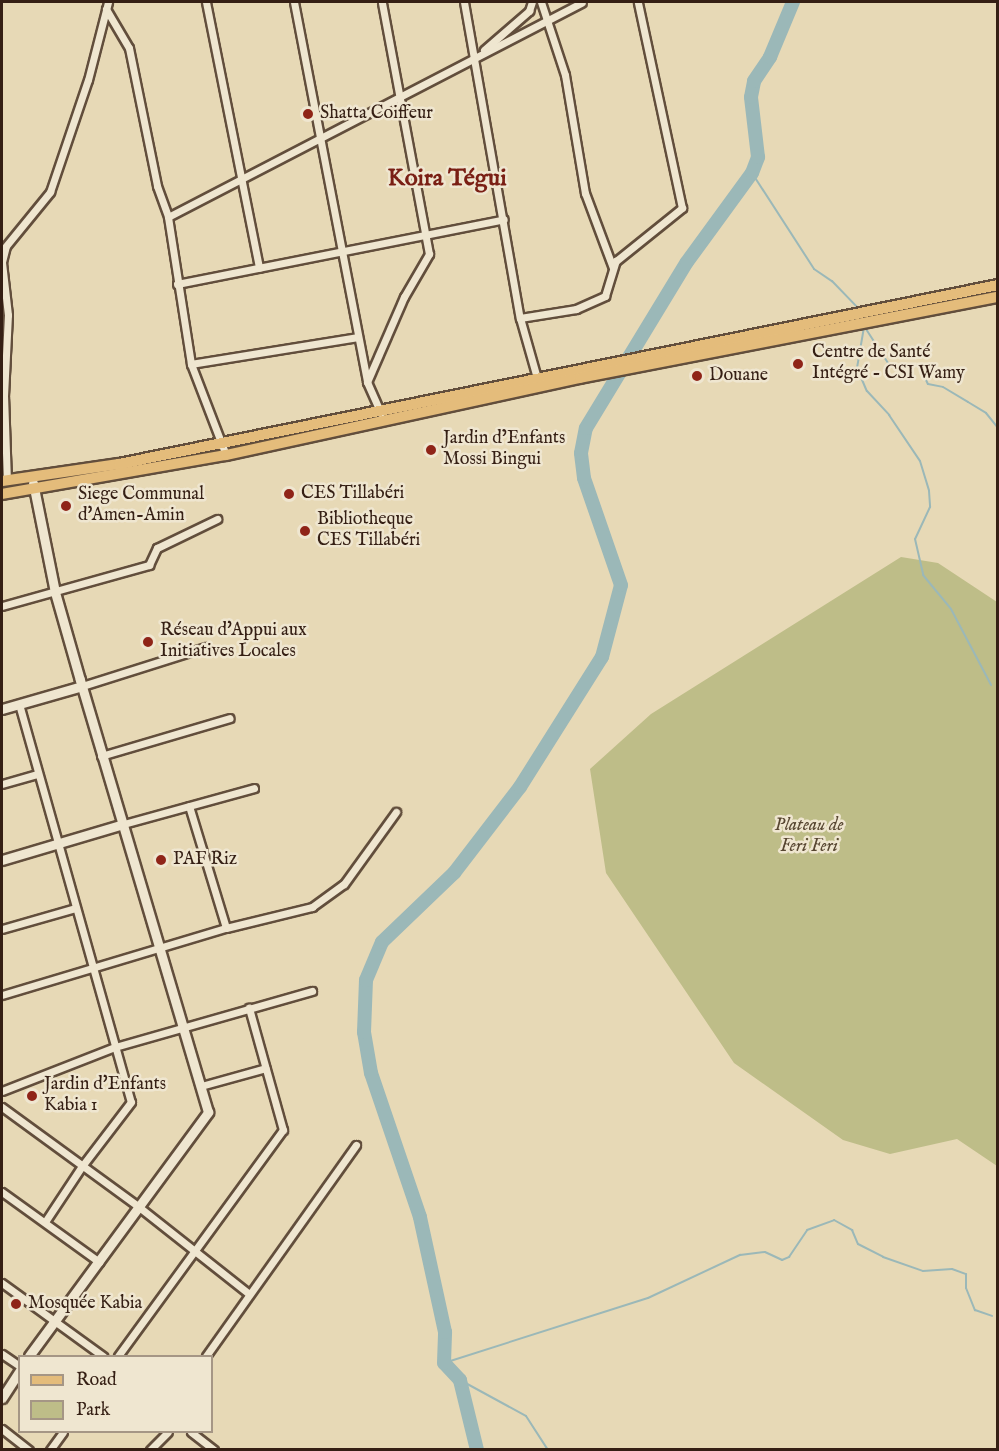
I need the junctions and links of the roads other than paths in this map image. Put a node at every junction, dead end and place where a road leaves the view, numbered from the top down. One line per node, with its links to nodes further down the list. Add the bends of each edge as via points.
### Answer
1 (206, 2): 14 (street)
2 (294, 2): 13 (street)
3 (382, 2): 12 (street)
4 (464, 2): 11 (street)
5 (532, 2): 11 (street, via 529,11)
6 (541, 2): 10 (street)
7 (582, 2): 10 (street)
8 (638, 2): 20 (street, via 682,208 615,261)
9 (107, 5): 15 (street, via 129,48 157,186); 36 (street, via 88,80 50,192 6,246 2,262 8,315)
10 (547, 20): 11 (street); 20 (street, via 565,75 585,193)
11 (475, 57): 12 (street); 16 (street)
12 (399, 96): 13 (street); 17 (street)
13 (322, 135): 14 (street); 18 (street)
14 (242, 178): 15 (street); 19 (street)
15 (168, 217): 21 (street)
16 (504, 219): 17 (street); 24 (street)
17 (425, 234): 18 (street); 30 (street, via 429,254 404,297)
18 (341, 251): 19 (street); 25 (street)
19 (259, 268): 21 (street)
20 (613, 268): 24 (street, via 605,296 576,309)
21 (177, 284): 27 (street)
22 (998, 285): 26 (main road)
23 (998, 297): 26 (main road)
24 (520, 318): 29 (street)
25 (358, 337): 27 (street); 30 (street)
26 (718, 348): 28 (main road)
27 (191, 364): 33 (street)
28 (607, 368): 29 (main road); 32 (main road)
29 (537, 378): 31 (main road)
30 (367, 382): 31 (street)
31 (380, 410): 32 (street); 33 (main road)
32 (383, 421): 34 (main road)
33 (223, 443): 34 (street); 35 (main road)
34 (226, 455): 37 (main road)
35 (32, 478): 36 (main road); 37 (street)
36 (4, 481)
37 (36, 491): 38 (main road); 40 (street)
38 (2, 494)
39 (217, 519): 40 (street, via 156,548 149,566)
40 (55, 592): 41 (street); 43 (street)
41 (2, 606)
42 (206, 647): 43 (street)
43 (82, 686): 44 (street); 47 (street)
44 (19, 704): 45 (street); 48 (street)
45 (2, 709)
46 (230, 718): 47 (street)
47 (101, 756): 53 (street)
48 (38, 774): 49 (street); 54 (street)
49 (2, 784)
50 (254, 788): 51 (street)
51 (189, 806): 53 (street); 57 (street)
52 (396, 812): 57 (street, via 344,884 327,899 312,907)
53 (120, 825): 54 (street); 59 (street)
54 (57, 843): 55 (street); 56 (street)
55 (2, 860)
56 (75, 908): 58 (street); 60 (street)
57 (226, 928): 59 (street)
58 (2, 929)
59 (158, 947): 60 (street); 64 (street)
60 (92, 968): 62 (street); 65 (street)
61 (312, 991): 63 (street)
62 (2, 995)
63 (249, 1008): 64 (street); 66 (street)
64 (182, 1027): 65 (street); 67 (street)
65 (114, 1047): 68 (street); 71 (street, via 131,1102)
66 (266, 1068): 67 (street); 75 (street, via 283,1130)
67 (201, 1086): 73 (street, via 208,1112)
68 (2, 1090)
69 (2, 1107): 71 (street)
70 (356, 1145): 78 (street)
71 (82, 1166): 73 (street); 74 (street)
72 (2, 1192): 74 (street)
73 (139, 1207): 75 (street); 76 (street)
74 (45, 1222): 76 (street)
75 (194, 1250): 78 (street); 83 (street)
76 (99, 1262): 79 (street)
77 (2, 1283): 79 (street)
78 (249, 1294): 84 (street)
79 (54, 1322): 81 (street); 82 (street)
80 (2, 1354): 85 (street)
81 (30, 1355)
82 (102, 1355)
83 (118, 1355)
84 (207, 1355)
85 (18, 1366)
86 (18, 1371): 87 (street)
87 (2, 1398)
88 (2, 1429): 92 (street)
89 (62, 1433): 93 (street)
90 (166, 1433): 94 (street)
91 (194, 1433): 95 (street)
92 (29, 1449)
93 (50, 1449)
94 (150, 1449)
95 (214, 1449)

